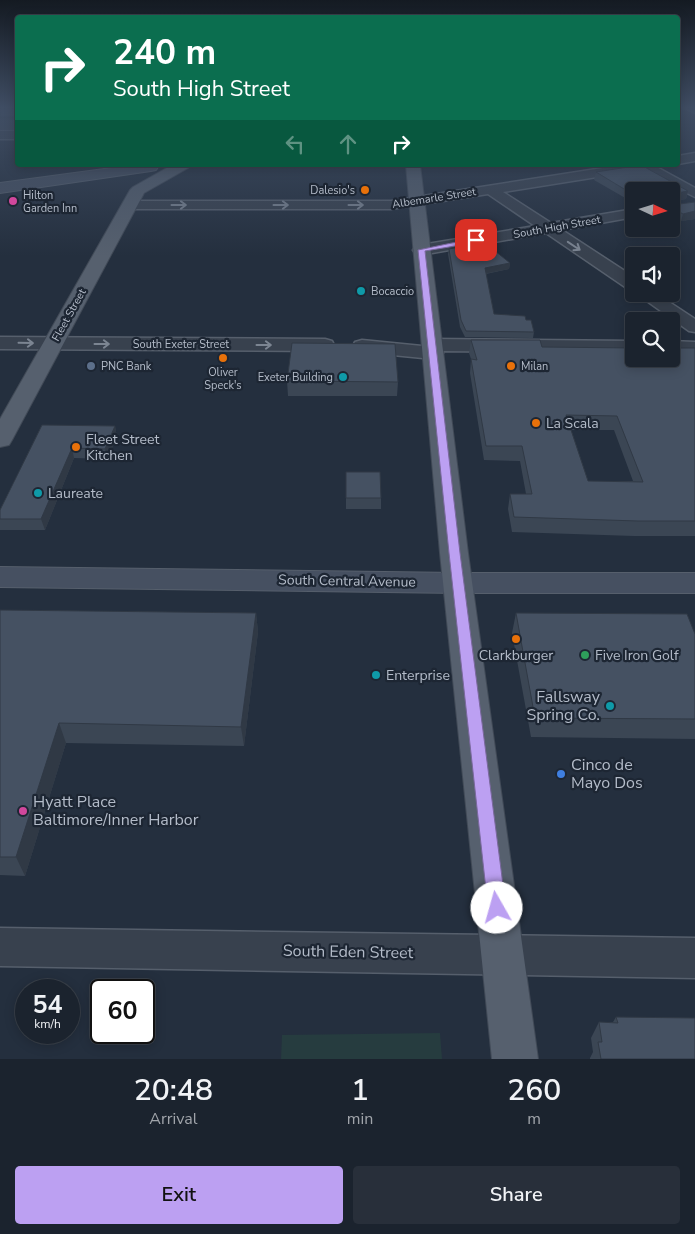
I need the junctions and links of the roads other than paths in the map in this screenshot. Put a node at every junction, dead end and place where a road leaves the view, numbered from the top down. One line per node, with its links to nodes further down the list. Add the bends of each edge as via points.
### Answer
1 (695, 158): 2 (street)
2 (680, 160)
3 (73, 167): 10 (main road)
4 (150, 167): 11 (main road)
5 (155, 167): 13 (main road, Fleet Street, via 137,180)
6 (180, 167): 13 (main road)
7 (412, 167): 15 (main road)
8 (629, 167): 12 (street, Albemarle Street)
9 (645, 167): 14 (street)
10 (0, 177)
11 (0, 188)
12 (490, 189): 15 (street, Albemarle Street); 17 (street)
13 (134, 198): 15 (street, Albemarle Street, one-way to 15, via 391,205); 23 (main road, Fleet Street)
14 (692, 200)
15 (416, 201): 18 (main road)
16 (625, 215): 17 (street, South High Street)
17 (548, 228): 18 (street, South High Street); 19 (street, one-way to 19)
18 (421, 250): 24 (main road)
19 (625, 280)
20 (658, 302): 21 (street)
21 (695, 327)
22 (0, 343): 23 (street, South Exeter Street, one-way to 23)
23 (53, 344): 24 (street, South Exeter Street, one-way to 24, via 361,345 382,349); 28 (main road, Fleet Street)
24 (432, 345): 25 (street, South Exeter Street); 30 (main road)
25 (625, 347)
26 (680, 347): 27 (street)
27 (695, 348)
28 (0, 440)
29 (0, 577): 30 (main road, South Central Avenue)
30 (458, 583): 31 (main road, South Central Avenue); 33 (main road)
31 (695, 583)
32 (0, 947): 33 (street, South Eden Street)
33 (503, 955): 34 (street, South Eden Street); 35 (main road)
34 (695, 958)
35 (515, 1059)

